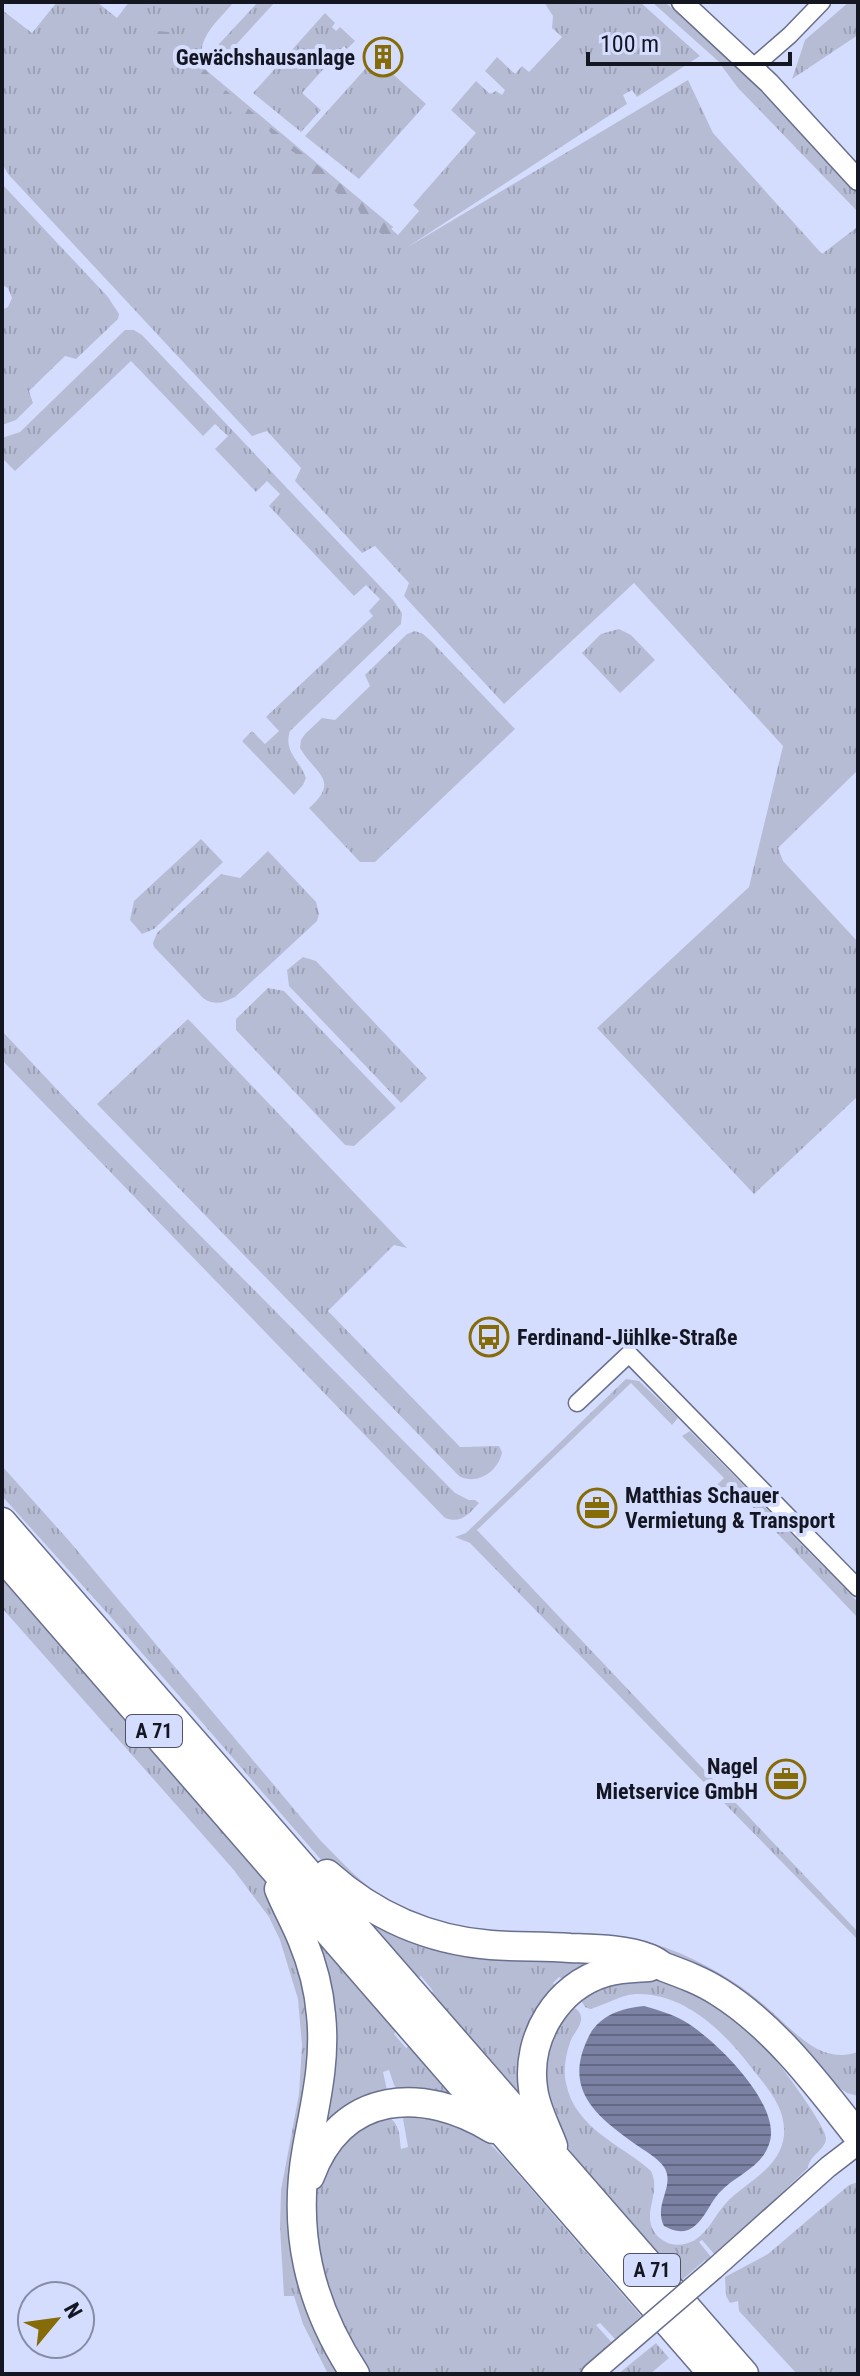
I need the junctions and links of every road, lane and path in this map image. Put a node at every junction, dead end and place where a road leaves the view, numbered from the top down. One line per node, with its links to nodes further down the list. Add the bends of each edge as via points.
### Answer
1 (682, 2): 3 (street)
2 (822, 2): 3 (street)
3 (752, 68): 4 (street)
4 (858, 180)
5 (577, 1403): 8 (street, via 629,1354)
6 (2, 1522): 9 (highway, A 71)
7 (2, 1556): 9 (highway, A 71)
8 (858, 1588)
9 (279, 1856): 10 (highway, via 322,1870 376,1912 433,1935 492,1945 607,1950 650,1958); 14 (highway, A 71); 16 (highway, A 71); 17 (highway, via 322,2018 320,2085 306,2152)
10 (662, 1966): 11 (highway, via 693,1977 748,2013); 16 (highway, via 618,1969 585,1981 559,2001 541,2029 532,2063 533,2092)
11 (824, 2093): 12 (highway); 13 (highway)
12 (858, 2101)
13 (858, 2136)
14 (508, 2138): 17 (highway, via 441,2105 389,2103 356,2116 331,2138 319,2154); 20 (highway, A 71)
15 (858, 2144): 19 (street, bridge)
16 (560, 2166): 21 (highway, A 71)
17 (303, 2200): 18 (highway, via 310,2277 329,2330)
18 (355, 2374)
19 (592, 2374)
20 (713, 2374)
21 (744, 2374)

